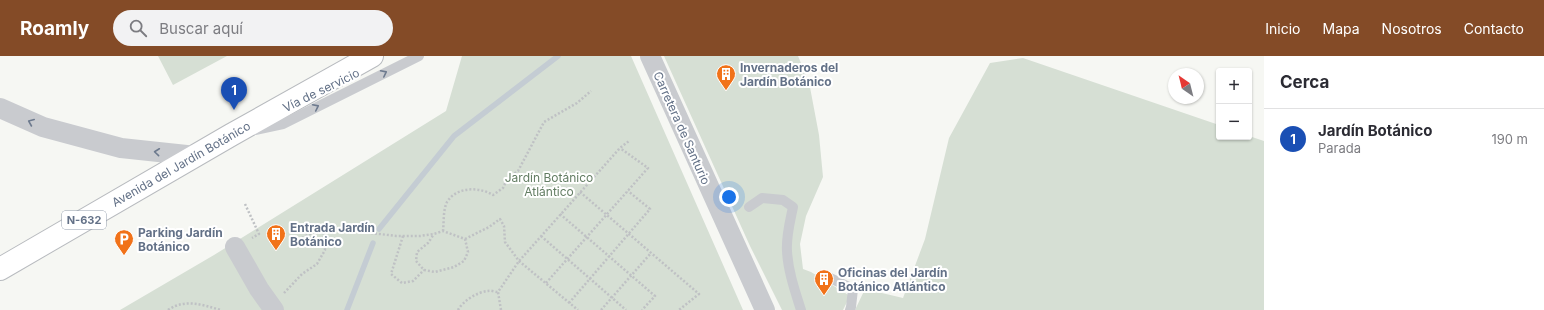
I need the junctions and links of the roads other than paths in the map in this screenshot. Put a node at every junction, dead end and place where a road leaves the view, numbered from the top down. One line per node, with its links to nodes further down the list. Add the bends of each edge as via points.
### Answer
1 (419, 56): 5 (lane, Vía de servicio, one-way to 1, via 283,124)
2 (650, 56): 12 (street, Carretera de Santurio)
3 (368, 58): 5 (highway, Avenida del Jardín Botánico / N-632)
4 (0, 108): 6 (street, one-way to 4, via 121,148 43,127)
5 (231, 135): 6 (highway, Avenida del Jardín Botánico / N-632)
6 (196, 156): 9 (highway, Avenida del Jardín Botánico / N-632)
7 (749, 207): 13 (lane, via 762,198 783,200 793,207 787,252)
8 (235, 247): 11 (street)
9 (0, 269)
10 (826, 276): 14 (lane, via 853,290)
11 (273, 309)
12 (765, 310)
13 (801, 310)
14 (850, 310)

